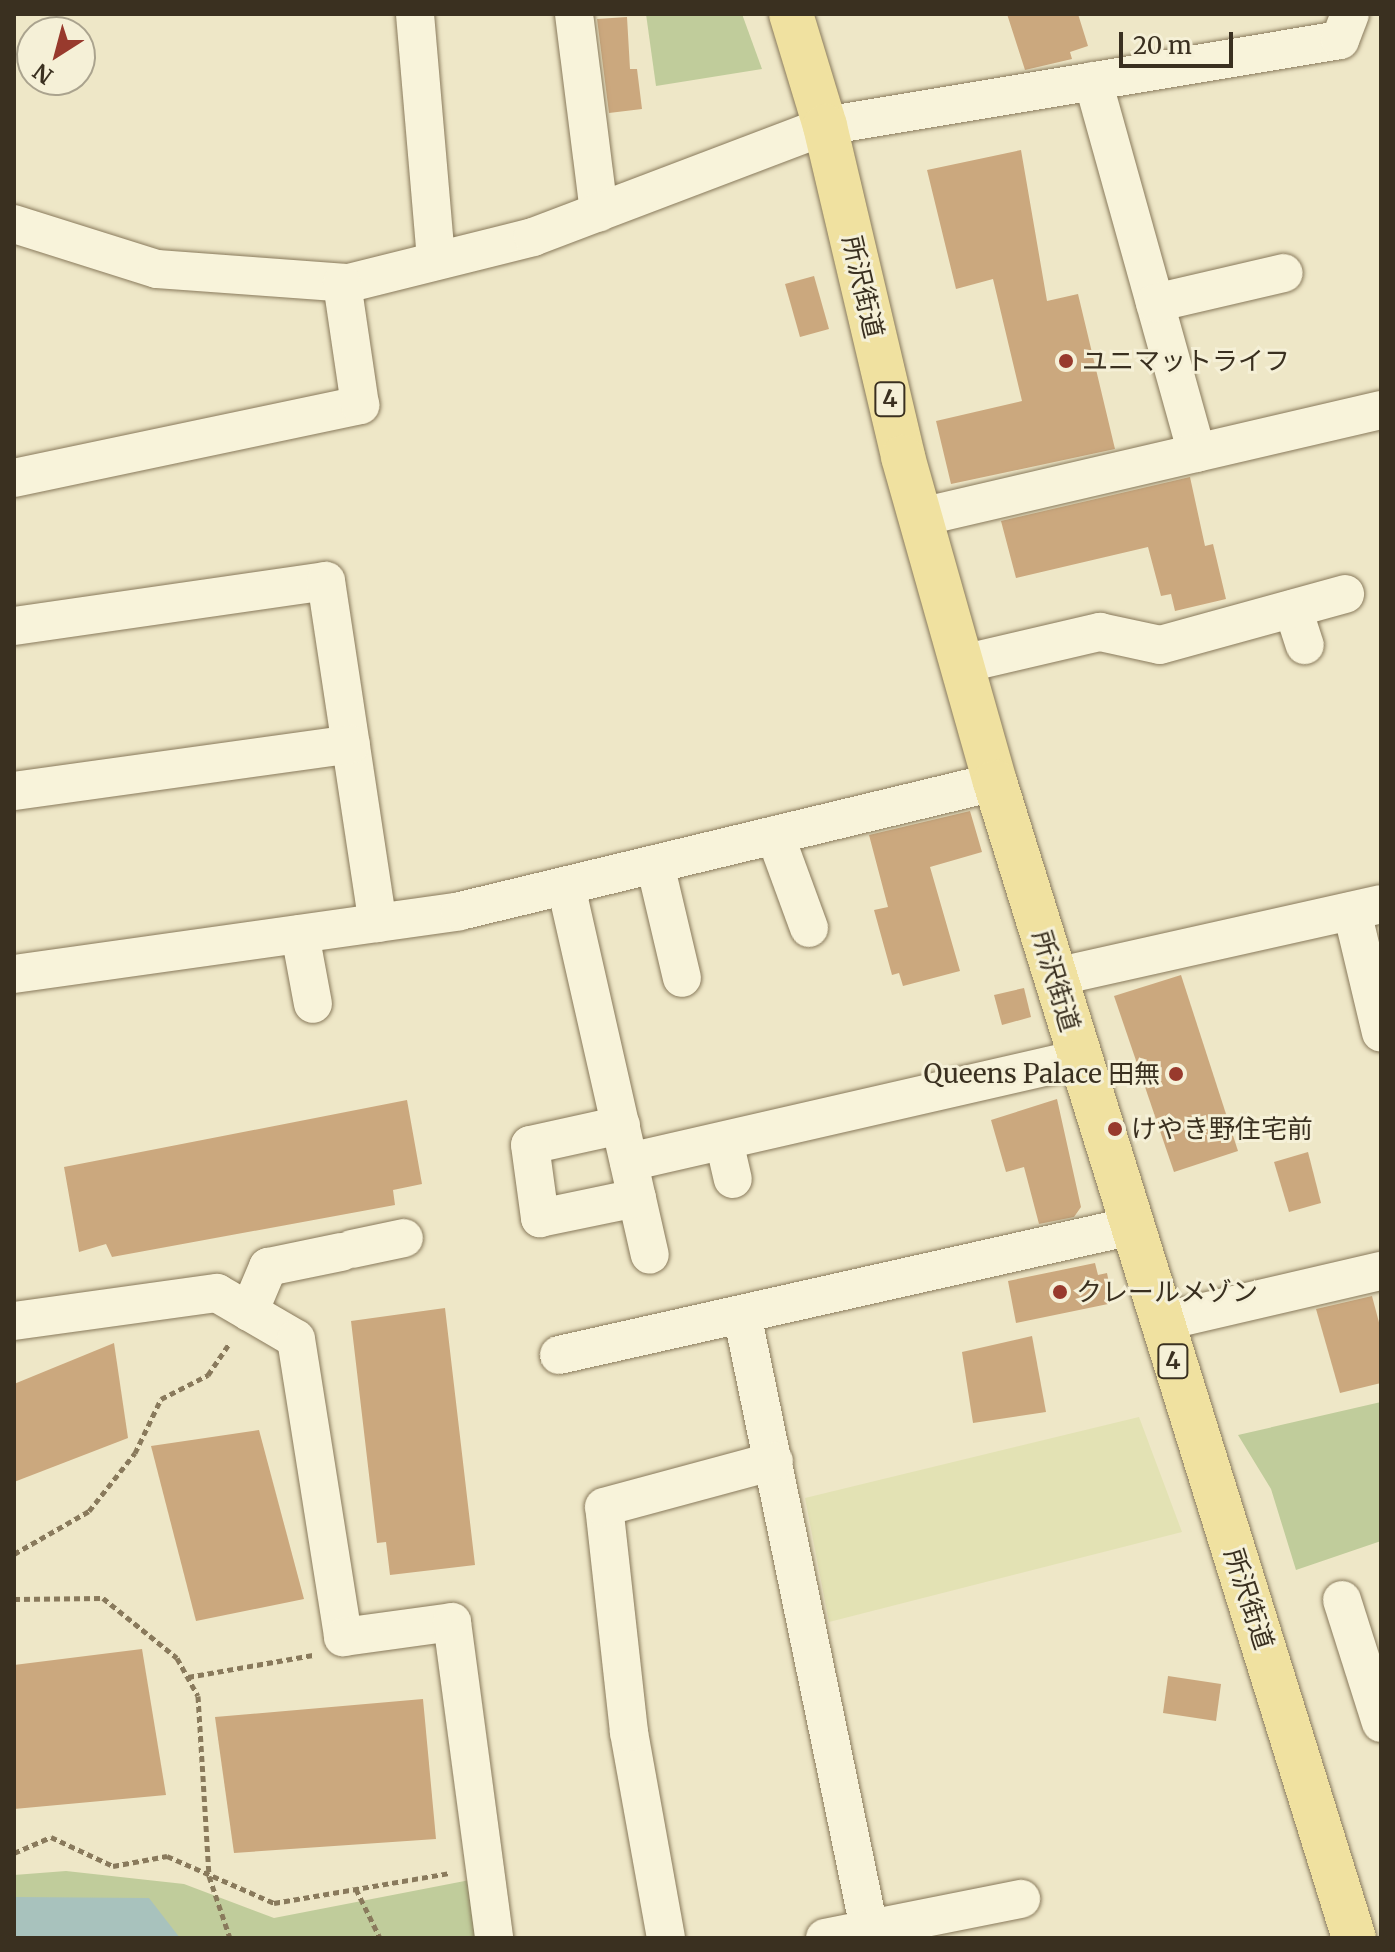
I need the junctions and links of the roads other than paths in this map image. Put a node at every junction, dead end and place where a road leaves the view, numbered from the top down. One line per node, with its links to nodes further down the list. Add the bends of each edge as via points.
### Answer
1 (415, 14): 9 (street)
2 (574, 14): 7 (street)
3 (791, 14): 6 (main road, 所沢街道 / 4)
4 (1350, 14): 5 (street, via 1340,40)
5 (1093, 81): 6 (street); 12 (street)
6 (825, 126): 7 (street); 16 (main road, 所沢街道 / 4)
7 (599, 212): 9 (street, via 533,237)
8 (14, 224): 11 (street, via 157,269)
9 (436, 257): 11 (street)
10 (1284, 273): 12 (street)
11 (342, 283): 15 (street, via 360,405)
12 (1155, 303): 14 (street)
13 (1381, 410): 14 (street)
14 (1197, 453): 16 (street)
15 (14, 478)
16 (921, 517): 21 (main road, 所沢街道 / 4)
17 (1345, 594): 18 (street)
18 (1293, 609): 20 (street); 21 (street, via 1160,645 1100,632)
19 (14, 626): 22 (street, via 326,581)
20 (1305, 645)
21 (962, 664): 23 (main road, 所沢街道 / 4)
22 (351, 744): 24 (street); 29 (street)
23 (995, 782): 25 (street); 33 (main road, 所沢街道 / 4)
24 (14, 791)
25 (775, 835): 26 (street); 30 (street)
26 (655, 864): 27 (street); 34 (street)
27 (566, 886): 29 (street); 38 (street)
28 (1367, 907): 33 (street); 36 (street)
29 (378, 923): 31 (street)
30 (809, 928)
31 (300, 934): 32 (street); 35 (street)
32 (14, 974)
33 (1055, 977): 37 (main road, 所沢街道 / 4)
34 (682, 978)
35 (313, 1004)
36 (1381, 1033)
37 (1080, 1059): 39 (street); 42 (main road, 所沢街道 / 4)
38 (621, 1125): 41 (street); 41 (street, via 530,1145 540,1218)
39 (724, 1141): 40 (street); 41 (street)
40 (733, 1179)
41 (633, 1180): 44 (street)
42 (1132, 1226): 47 (street); 49 (main road, 所沢街道 / 4)
43 (404, 1238): 46 (street, via 268,1267)
44 (650, 1255)
45 (1381, 1271): 49 (street)
46 (249, 1312): 48 (street, via 217,1293); 56 (street, via 296,1339 343,1637 452,1622)
47 (742, 1314): 50 (street); 51 (street)
48 (14, 1321)
49 (1161, 1322): 59 (main road, 所沢街道 / 4)
50 (559, 1355)
51 (774, 1461): 55 (street); 57 (street, via 604,1507 629,1732)
52 (1342, 1600): 53 (street)
53 (1381, 1723)
54 (1021, 1899): 55 (street)
55 (870, 1933): 58 (street)
56 (494, 1938)
57 (666, 1938)
58 (825, 1938)
59 (1354, 1938)

